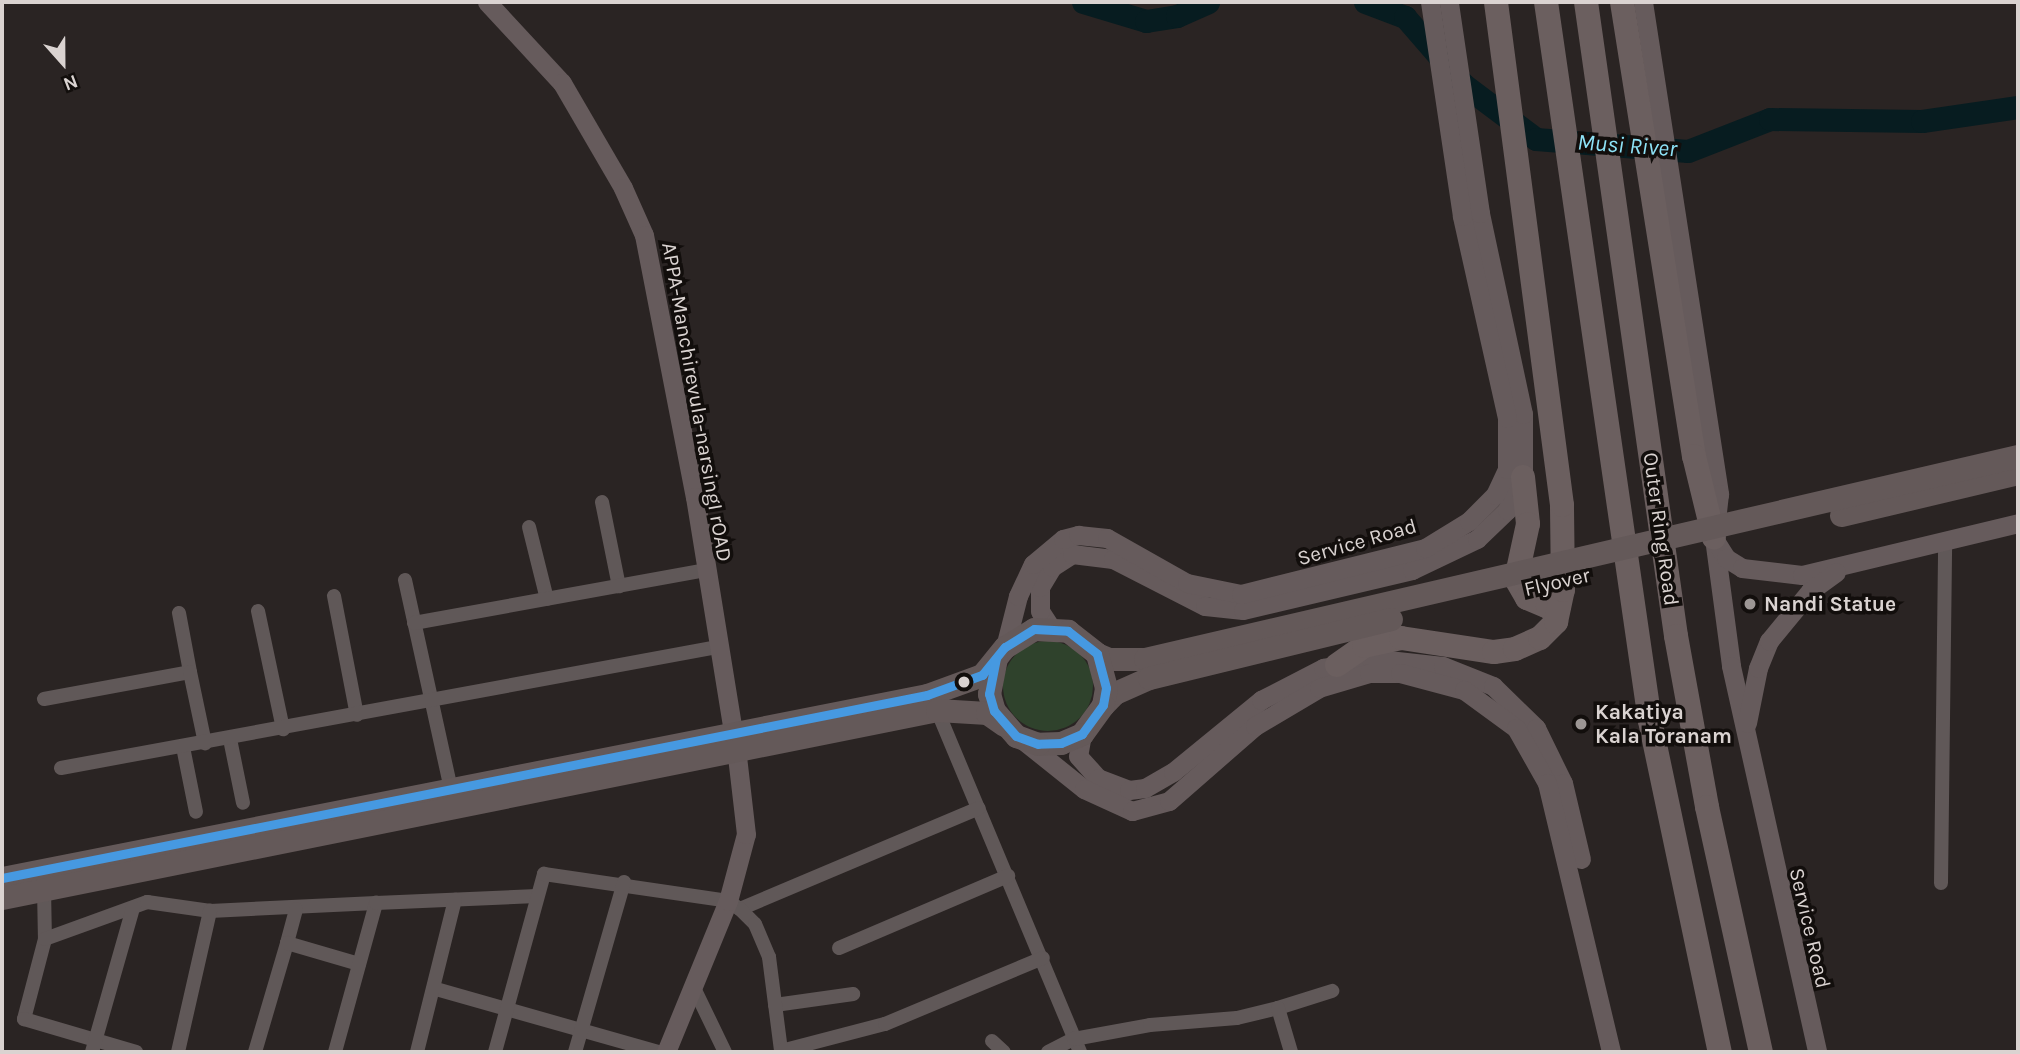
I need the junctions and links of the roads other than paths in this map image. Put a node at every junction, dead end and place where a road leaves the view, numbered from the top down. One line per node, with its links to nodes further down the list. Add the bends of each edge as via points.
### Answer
1 (487, 2): 20 (main road, APPA-Manchirevula-narsingI rOAD, via 562,83 623,188 644,235)
2 (1430, 2): 9 (main road, Service Road)
3 (1449, 2): 9 (main road, Service Road)
4 (1496, 2): 25 (highway, via 1562,505 1563,590)
5 (1546, 2): 98 (highway, Outer Ring Road, via 1650,722)
6 (1586, 2): 99 (highway, Outer Ring Road, via 1689,715)
7 (1622, 2): 10 (highway)
8 (1643, 2): 10 (main road)
9 (1463, 171): 13 (main road, Service Road, via 1520,391); 31 (main road, Service Road, via 1509,441 1503,482 1484,507 1455,531 1405,555 1241,594 1186,583 1107,538 1070,537 1052,545 1033,564)
10 (1665, 230): 17 (highway, via 1695,456)
11 (2018, 456): 34 (main road, Flyover, bridge)
12 (2018, 473): 34 (main road, Flyover, bridge)
13 (1523, 477): 25 (highway, via 1528,524 1516,579 1527,598); 29 (main road, Service Road, via 1500,518 1455,552 1412,570 1264,607 1205,606 1113,559 1072,554 1052,567 1040,587 1040,611)
14 (602, 502): 22 (street)
15 (2018, 523): 18 (main road, Service Road)
16 (529, 527): 24 (street)
17 (1714, 538): 19 (main road, Service Road, via 1726,558 1766,573 1802,575); 43 (main road, Service Road, via 1731,666)
18 (1945, 541): 19 (main road, Service Road); 57 (street)
19 (1849, 566): 43 (main road, Service Road, via 1828,575 1810,591 1769,641 1758,668)
20 (705, 570): 22 (street); 30 (main road, APPA-Manchirevula-narsingI rOAD)
21 (405, 580): 28 (street)
22 (619, 586): 24 (street)
23 (334, 596): 40 (street)
24 (547, 599): 28 (street)
25 (1559, 606): 33 (highway, via 1556,622 1548,630 1515,649 1494,652 1401,638 1364,646)
26 (258, 611): 41 (street)
27 (179, 613): 35 (street)
28 (414, 622): 37 (street)
29 (1051, 628): 31 (main road, via 1026,633); 32 (main road, via 1084,640)
30 (718, 647): 37 (street); 46 (main road, APPA-Manchirevula-narsingI rOAD)
31 (1000, 653): 42 (main road, via 989,694); 46 (main road, via 982,675 949,689)
32 (1097, 654): 34 (main road, Flyover); 38 (main road, via 1105,679)
33 (1337, 665): 44 (main road, via 1261,700 1173,772 1145,788 1129,790 1098,778 1078,756); 97 (main road, via 1370,658 1443,666 1493,686 1536,728 1563,783)
34 (1147, 668): 38 (main road, Flyover)
35 (190, 672): 36 (street); 47 (street)
36 (44, 699)
37 (432, 701): 40 (street); 50 (street)
38 (1103, 705): 44 (main road)
39 (937, 710): 42 (main road, via 987,713); 46 (main road); 52 (street)
40 (357, 715): 41 (street)
41 (283, 729): 45 (street)
42 (1010, 731): 44 (main road, via 1038,744 1061,743); 96 (main road, via 1084,789 1132,811 1169,801 1255,726 1319,688 1369,673 1399,673 1464,690 1516,728 1547,783)
43 (1745, 731): 100 (main road, Service Road)
44 (1082, 734)
45 (230, 739): 47 (street); 51 (street)
46 (735, 740): 50 (main road); 58 (main road); 63 (main road, APPA-Manchirevula-narsingI rOAD, via 746,834)
47 (205, 743): 48 (street)
48 (183, 747): 49 (street); 53 (street)
49 (61, 768)
50 (450, 789): 55 (main road)
51 (243, 803)
52 (979, 808): 54 (street); 63 (street)
53 (196, 812)
54 (1008, 876): 69 (street); 70 (street)
55 (2, 878)
56 (624, 882): 59 (street, via 544,874); 63 (street); 79 (street)
57 (1941, 883)
58 (44, 889): 60 (main road); 67 (street)
59 (537, 895): 61 (street); 76 (street)
60 (2, 898)
61 (455, 900): 62 (street); 73 (street)
62 (376, 903): 65 (street); 71 (street)
63 (734, 905): 72 (main road, APPA-Manchirevula-narsingI rOAD); 77 (street, via 755,924 769,957)
64 (133, 908): 66 (street, via 148,902); 67 (street); 82 (street)
65 (296, 909): 66 (street); 68 (street)
66 (210, 911): 84 (street)
67 (45, 939): 82 (street, via 23,1019)
68 (287, 943): 71 (street); 85 (street)
69 (839, 948)
70 (1043, 958): 77 (street, via 885,1024 781,1051); 81 (street)
71 (359, 964): 86 (street)
72 (694, 988): 91 (main road, APPA-Manchirevula-narsingI rOAD); 92 (street)
73 (436, 989): 76 (street); 87 (street)
74 (1332, 991): 78 (street)
75 (853, 995): 77 (street)
76 (506, 1005): 79 (street); 88 (street)
77 (775, 1005)
78 (1278, 1008): 81 (street, via 1237,1018 1150,1025); 95 (street)
79 (582, 1029): 89 (street); 90 (street)
80 (992, 1041): 93 (street)
81 (1077, 1045): 94 (street)
82 (93, 1047): 83 (street)
83 (136, 1052)
84 (178, 1052)
85 (255, 1052)
86 (335, 1052)
87 (417, 1052)
88 (495, 1052)
89 (575, 1052)
90 (659, 1052)
91 (666, 1052)
92 (725, 1052)
93 (1004, 1052)
94 (1048, 1052)
95 (1291, 1052)
96 (1611, 1052)
97 (1625, 1052)
98 (1720, 1052)
99 (1761, 1052)
100 (1816, 1052)

